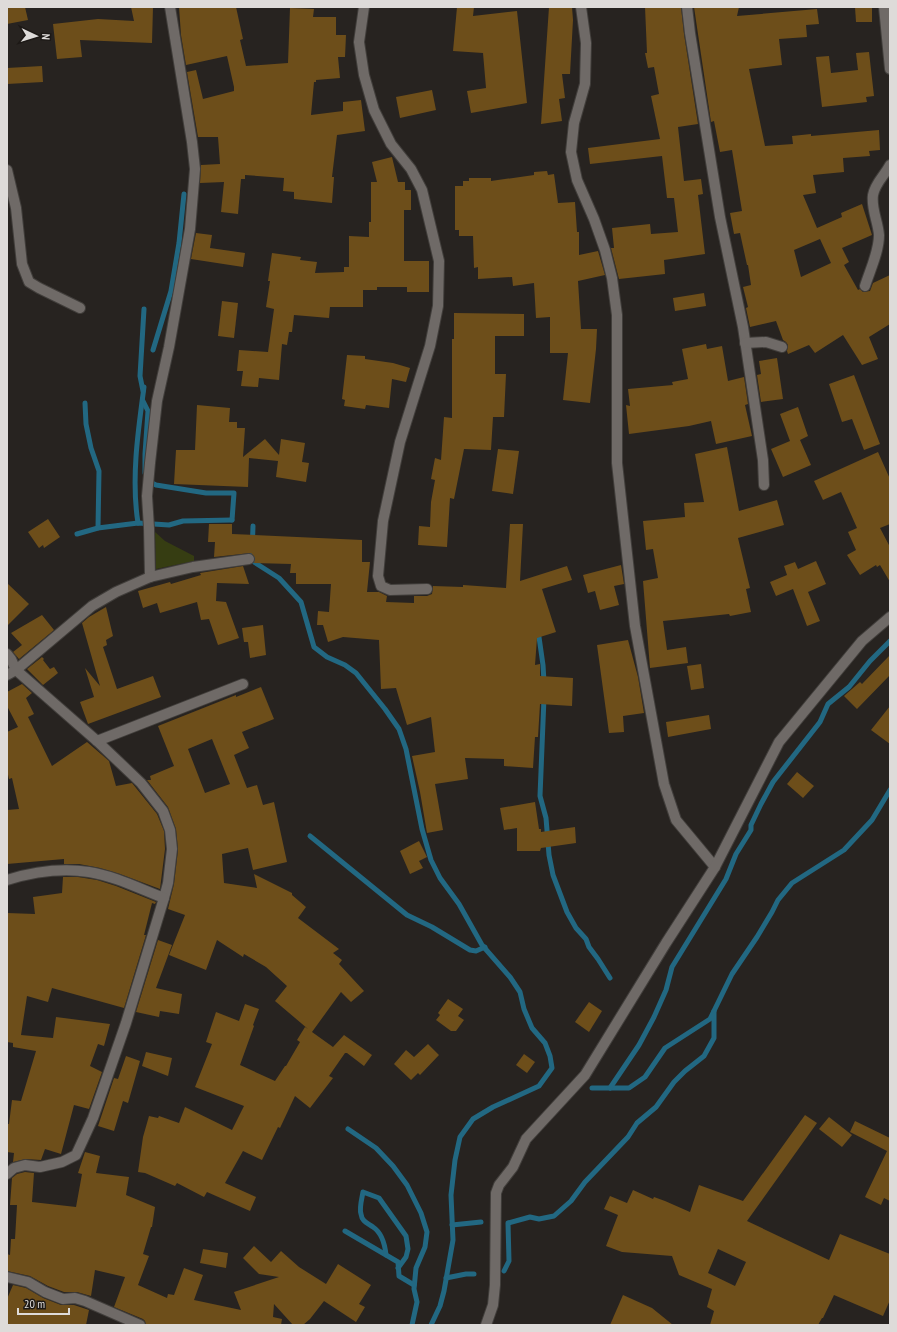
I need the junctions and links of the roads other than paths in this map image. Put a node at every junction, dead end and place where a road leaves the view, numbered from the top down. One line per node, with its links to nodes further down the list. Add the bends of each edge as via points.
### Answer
1 (170, 7): 15 (street, via 195,169 190,229 166,366 157,401 147,489)
2 (364, 7): 16 (street, via 359,42 364,75 374,110 391,144 411,169 422,190 439,261 438,306 430,346 400,442 383,521 378,576 381,586 390,590)
3 (581, 7): 22 (street, via 586,44 585,84 574,123 571,152 577,180 605,250 612,278 616,315 617,463 635,626 664,784 676,820)
4 (687, 7): 11 (street, via 720,217)
5 (884, 7): 6 (street)
6 (890, 69)
7 (890, 165): 9 (street, via 873,194 879,233 878,245)
8 (7, 170): 10 (street, via 16,208 22,264 29,282)
9 (865, 286)
10 (80, 308)
11 (745, 343): 12 (street, via 766,342); 13 (street, via 762,452)
12 (782, 347)
13 (764, 485)
14 (249, 559): 15 (street, via 192,567)
15 (150, 577): 19 (street, via 92,606)
16 (427, 590)
17 (890, 617): 22 (street, via 862,641 779,742)
18 (7, 654): 19 (street, via 12,659)
19 (12, 672): 21 (street)
20 (243, 684): 21 (street)
21 (97, 740): 24 (street, via 141,782 163,812 170,830 172,849)
22 (715, 867): 28 (street, via 585,1075 526,1139 514,1167 499,1185 496,1193 495,1285 493,1304)
23 (7, 880): 24 (street, via 47,872 88,872 111,877)
24 (164, 898): 25 (street, via 126,1023 93,1118 76,1155 62,1162 40,1167 14,1168)
25 (7, 1174)
26 (7, 1277): 27 (street, via 28,1282 63,1299 75,1298 85,1301)
27 (140, 1325)
28 (486, 1325)

